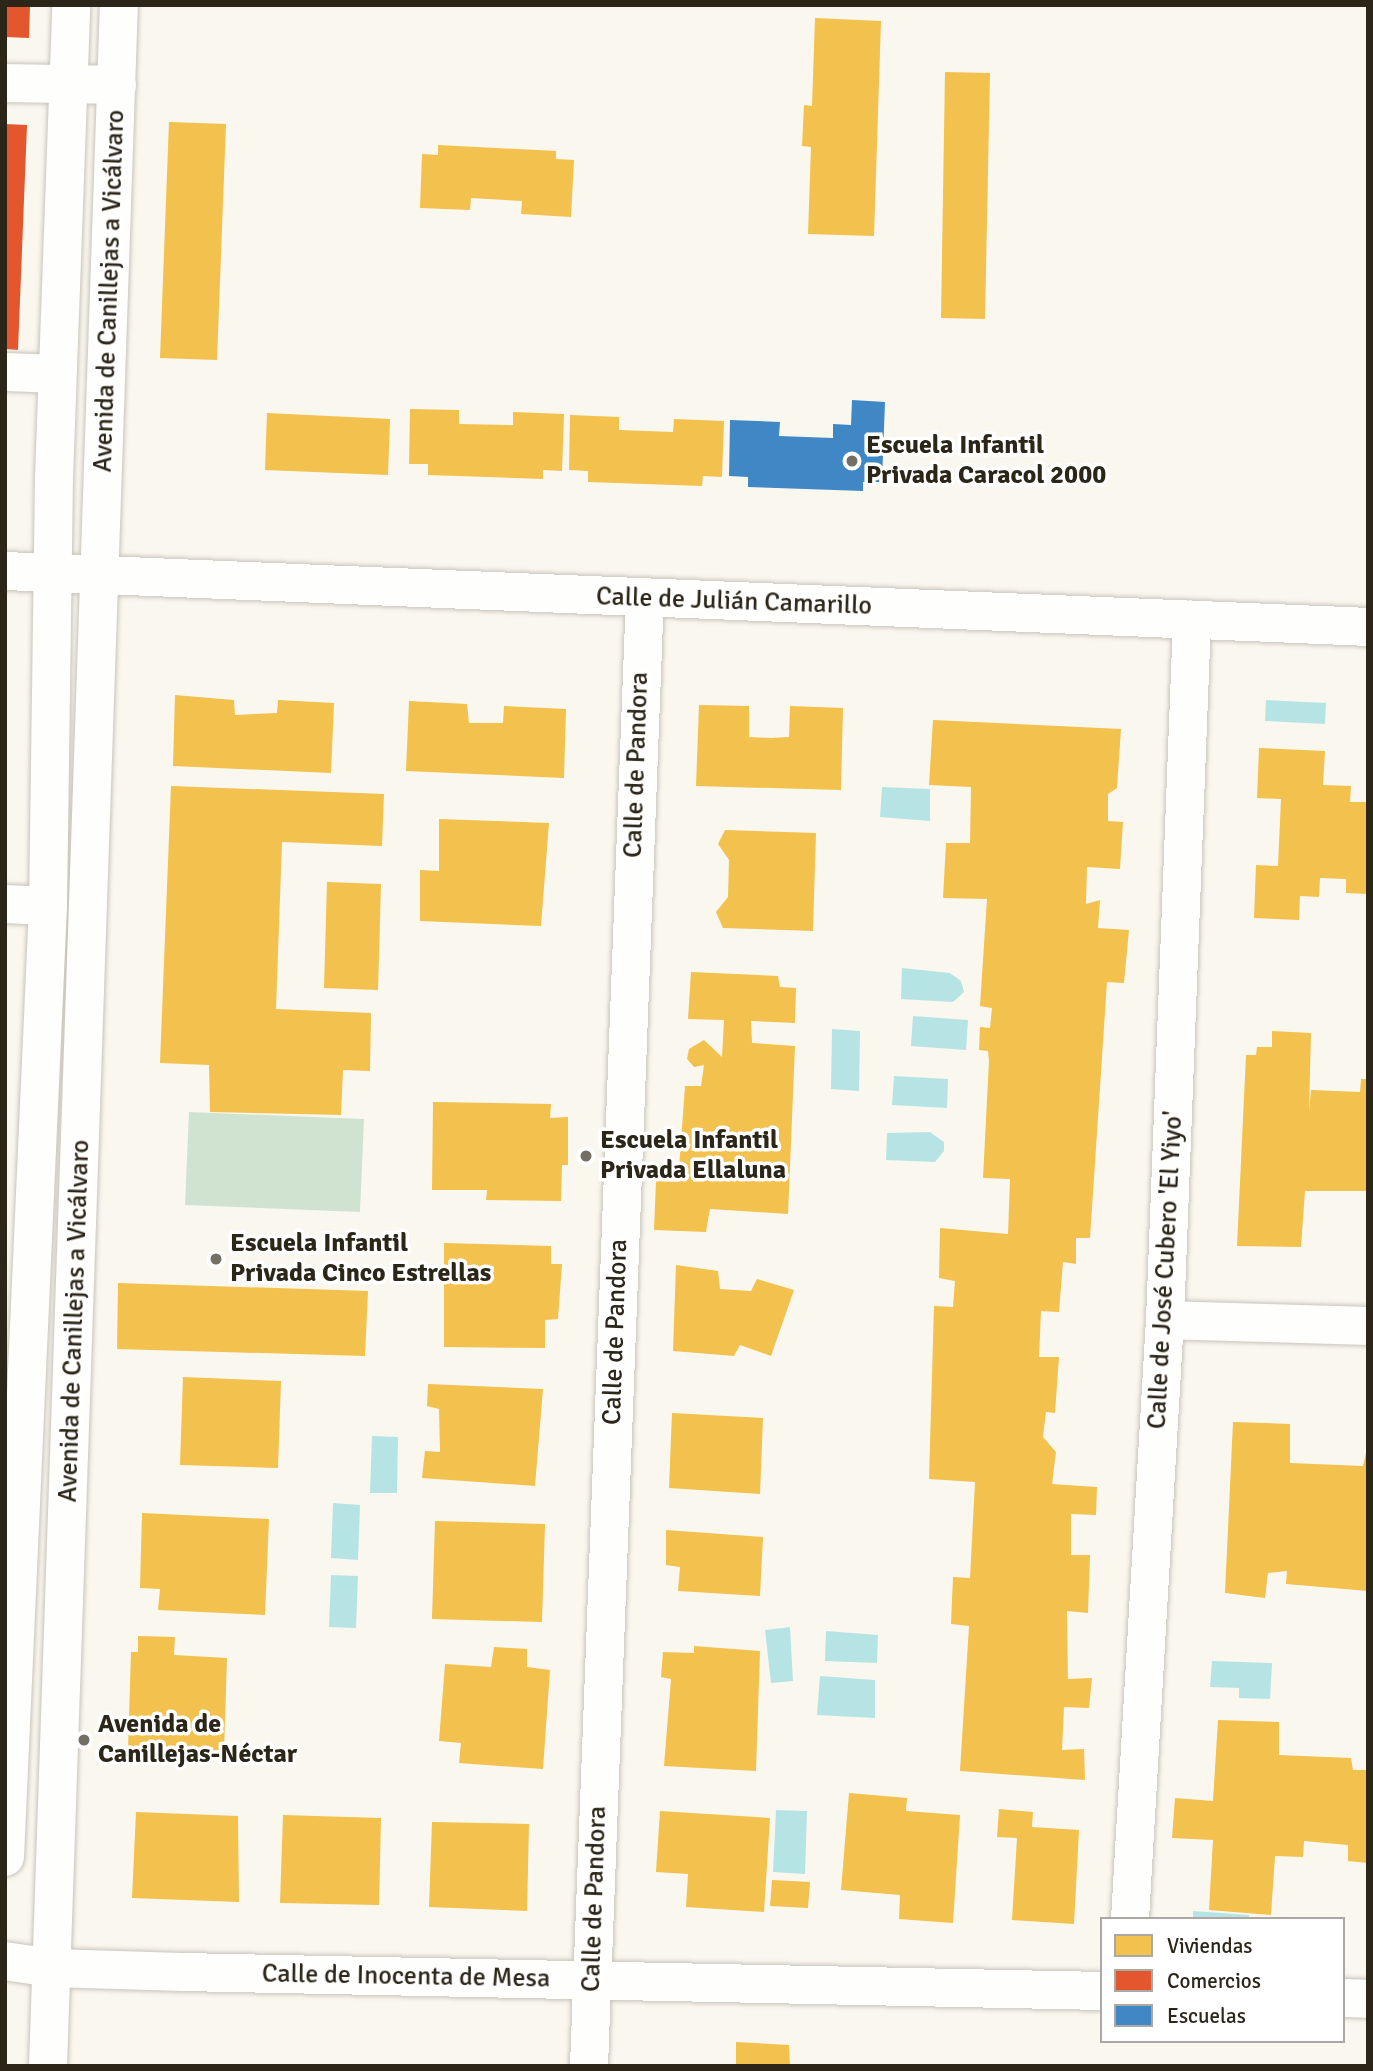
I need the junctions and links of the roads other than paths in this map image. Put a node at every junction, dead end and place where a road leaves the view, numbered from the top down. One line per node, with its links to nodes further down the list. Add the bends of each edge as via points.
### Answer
1 (71, 5): 4 (street, Avenida de Canillejas a Vicálvaro)
2 (119, 5): 5 (street, Avenida de Canillejas a Vicálvaro)
3 (5, 83): 4 (street)
4 (69, 85): 5 (street); 7 (street, Avenida de Canillejas a Vicálvaro)
5 (117, 85): 10 (street, Avenida de Canillejas a Vicálvaro)
6 (5, 372): 7 (street)
7 (57, 374): 9 (street, Avenida de Canillejas a Vicálvaro)
8 (5, 571): 9 (street)
9 (52, 574): 10 (street); 15 (street, Avenida de Canillejas a Vicálvaro)
10 (101, 577): 11 (street, Calle de Julián Camarillo); 19 (street, Avenida de Canillejas a Vicálvaro)
11 (645, 598): 12 (street, Calle de Julián Camarillo); 24 (street, Calle de Pandora)
12 (1192, 620): 13 (street, Calle de Julián Camarillo); 16 (street, Calle de José Cubero 'El Yiyo')
13 (1368, 627)
14 (5, 904): 15 (street)
15 (48, 905): 18 (street, Avenida de Canillejas a Vicálvaro)
16 (1165, 1320): 17 (street); 21 (street, Calle de José Cubero 'El Yiyo')
17 (1368, 1326)
18 (15, 1429): 19 (street); 20 (street, Avenida de Canillejas a Vicálvaro)
19 (72, 1429): 23 (street, Avenida de Canillejas a Vicálvaro)
20 (5, 1857)
21 (1130, 1917)
22 (5, 1961): 23 (street, Calle de Inocenta de Mesa)
23 (52, 1968): 24 (street, Calle de Inocenta de Mesa); 28 (street, Avenida de Canillejas a Vicálvaro)
24 (592, 1981): 25 (street, Calle de Inocenta de Mesa); 29 (street, Calle de Pandora)
25 (1100, 1991)
26 (1345, 1998): 27 (street)
27 (1368, 1998)
28 (48, 2066)
29 (589, 2066)

